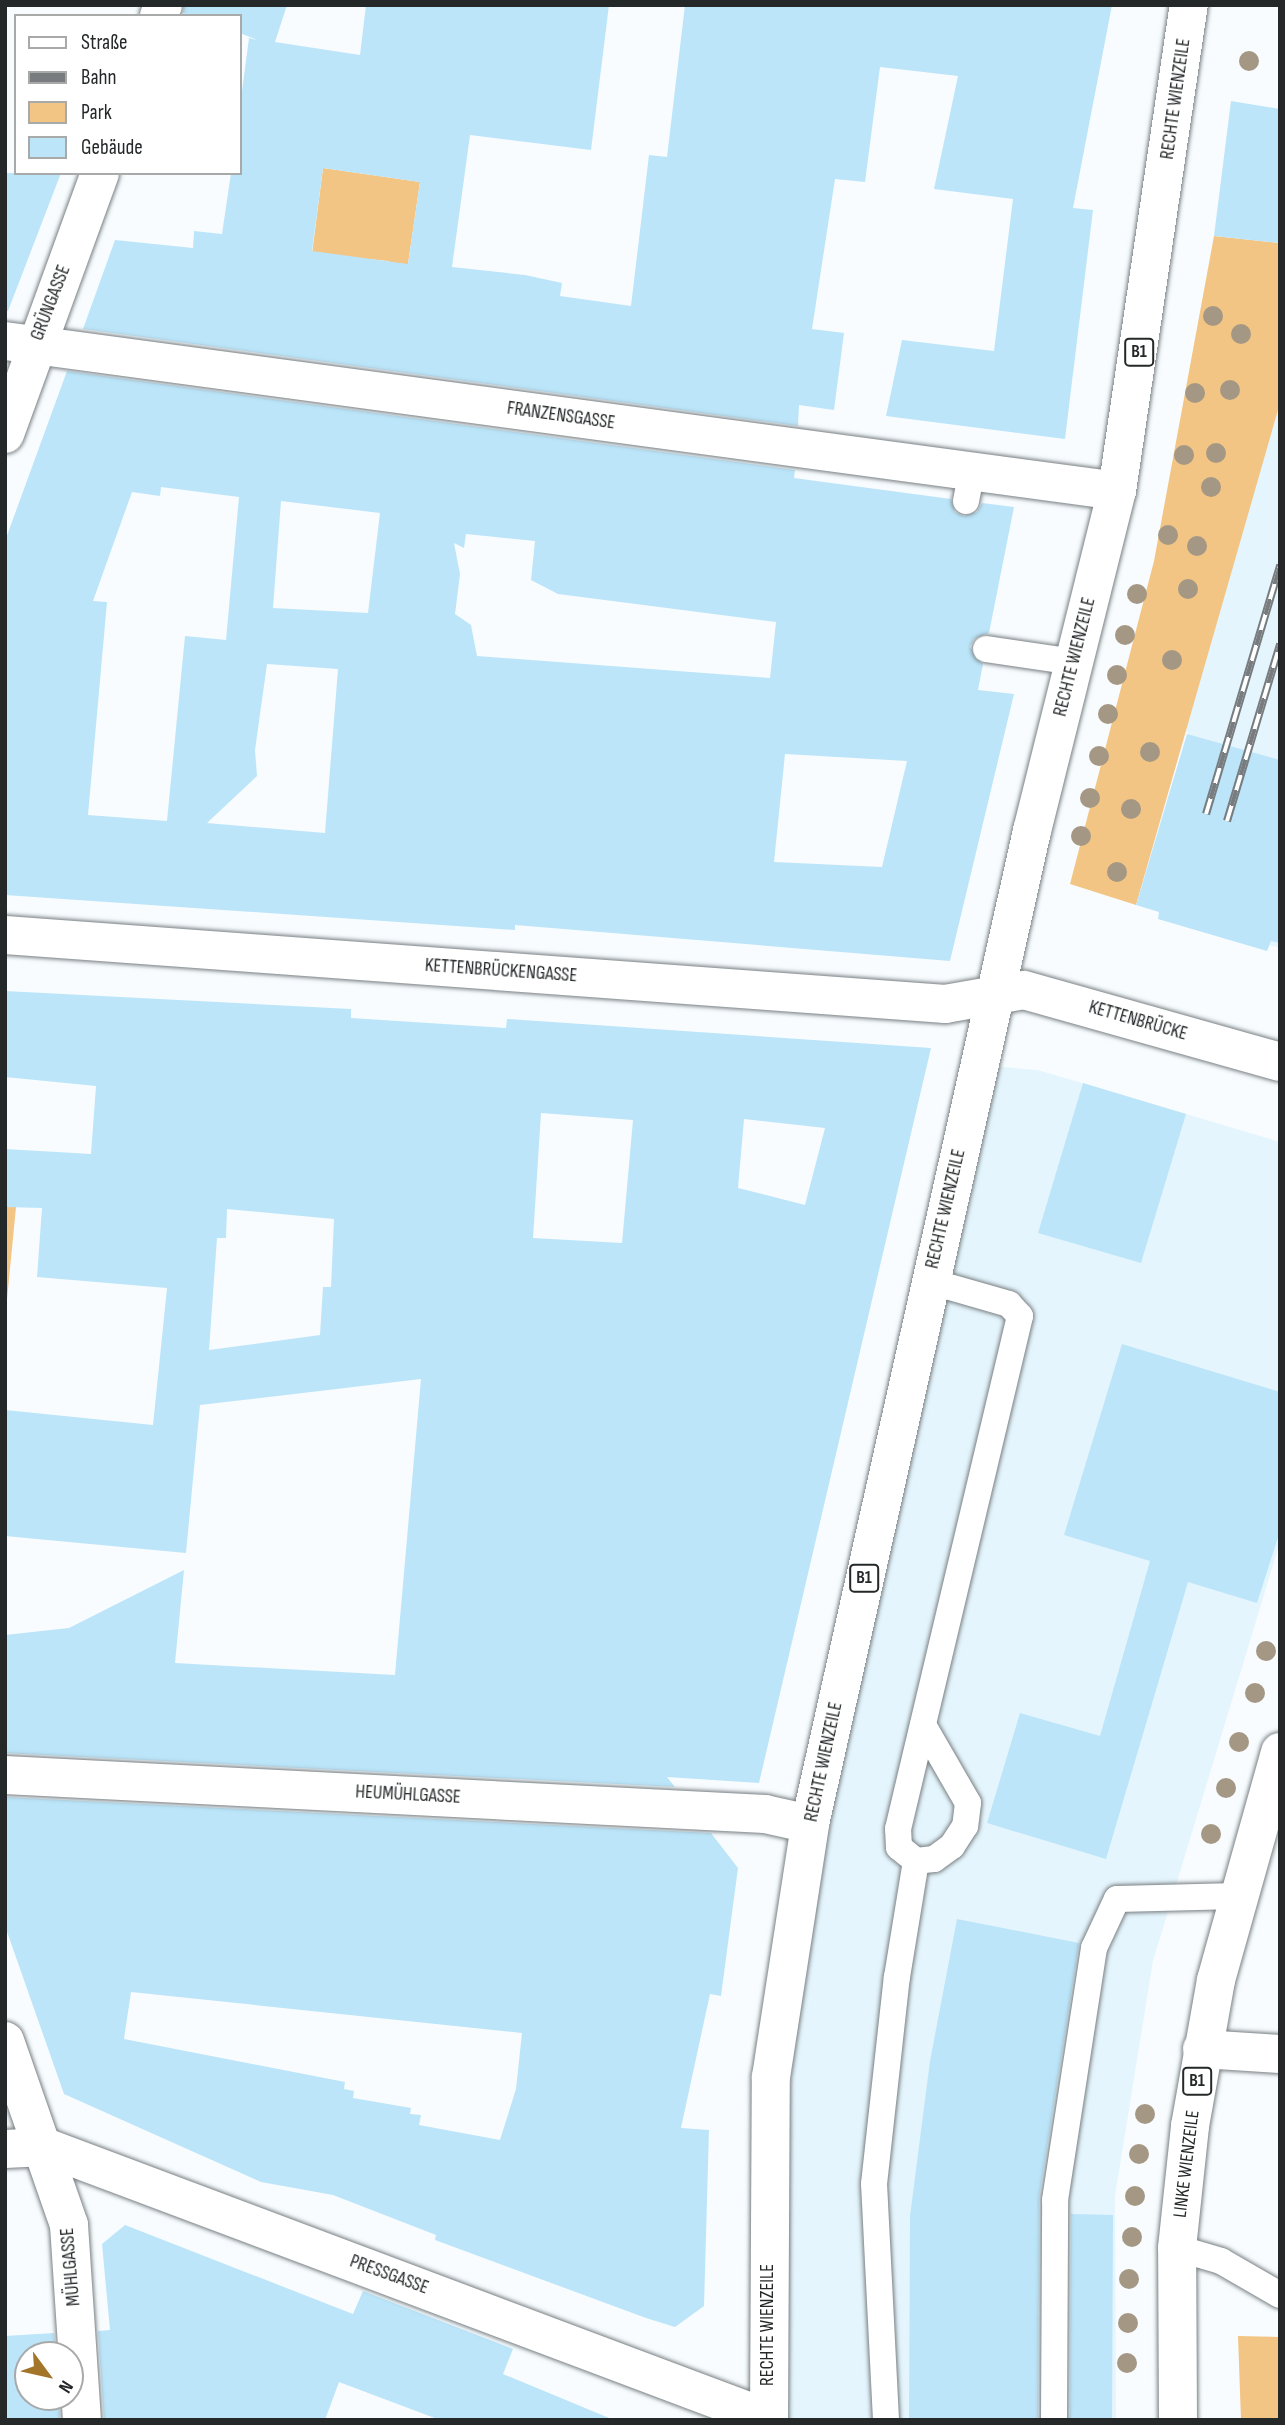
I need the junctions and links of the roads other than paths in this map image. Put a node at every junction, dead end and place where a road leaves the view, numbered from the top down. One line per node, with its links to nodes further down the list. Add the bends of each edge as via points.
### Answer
1 (1189, 5): 5 (street, RECHTE WIENZEILE / B1)
2 (99, 175): 3 (street, GRÜNGASSE)
3 (20, 343): 4 (street, GRÜNGASSE); 5 (street, FRANZENSGASSE, via 969,486)
4 (5, 434)
5 (1116, 491): 7 (street, RECHTE WIENZEILE / B1)
6 (986, 649): 7 (lane)
7 (1074, 662): 9 (street, RECHTE WIENZEILE / B1)
8 (5, 934): 9 (street, KETTENBRÜCKENGASSE, via 945,1004)
9 (995, 995): 10 (street, KETTENBRÜCKE, via 1039,993); 11 (street, RECHTE WIENZEILE / B1)
10 (1280, 1062)
11 (929, 1281): 12 (lane, via 1009,1304 1020,1316); 15 (street, RECHTE WIENZEILE / B1)
12 (923, 1725): 16 (lane, via 898,1829 899,1847); 16 (lane, via 968,1803 965,1826 952,1846 934,1859)
13 (1280, 1752): 17 (street, LINKE WIENZEILE / B1)
14 (5, 1775): 15 (street, HEUMÜHLGASSE, via 765,1814)
15 (810, 1824): 25 (street, RECHTE WIENZEILE / B1, via 771,2077)
16 (916, 1861): 27 (lane, via 897,1977 874,2184)
17 (1238, 1896): 19 (street, LINKE WIENZEILE / B1); 28 (lane, via 1117,1899 1094,1948 1055,2200)
18 (5, 2040): 21 (street, MÜHLGASSE)
19 (1202, 2049): 20 (street); 23 (street, LINKE WIENZEILE / B1)
20 (1280, 2054)
21 (45, 2147): 22 (street, PRESSGASSE); 25 (street, PRESSGASSE); 26 (street, MÜHLGASSE, via 69,2225)
22 (5, 2149)
23 (1177, 2248): 24 (lane, via 1221,2261); 29 (street, LINKE WIENZEILE / B1)
24 (1280, 2295)
25 (769, 2419)
26 (82, 2420)
27 (886, 2420)
28 (1054, 2420)
29 (1178, 2420)

